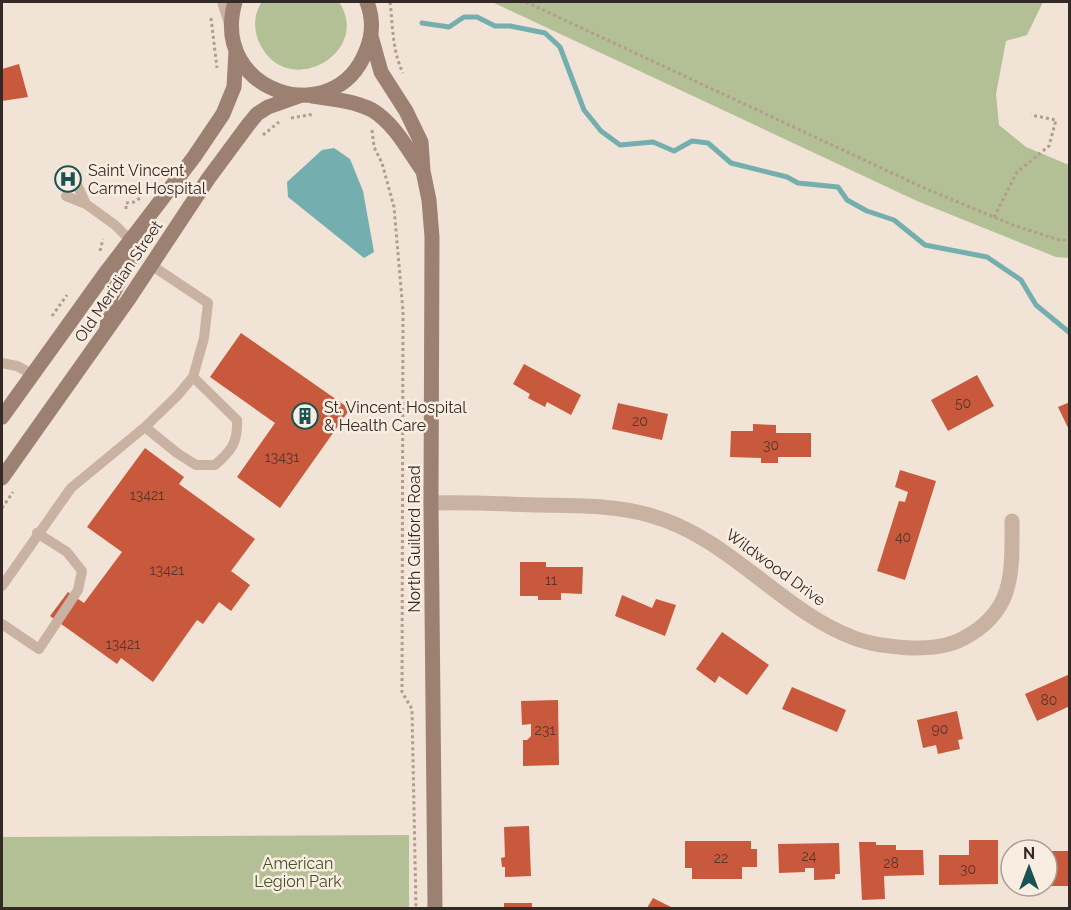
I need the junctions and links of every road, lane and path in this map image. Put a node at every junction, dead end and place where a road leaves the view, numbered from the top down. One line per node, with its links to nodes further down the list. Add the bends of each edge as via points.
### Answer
1 (222, 2): 7 (lane)
2 (235, 2): 7 (main road)
3 (367, 2): 8 (main road, North Guilford Road)
4 (390, 2): 11 (path, via 393,45)
5 (526, 2): 25 (path)
6 (211, 18): 10 (path)
7 (231, 30): 9 (main road)
8 (371, 36): 12 (main road, Old Meridian Street, via 365,55 345,80 327,90); 19 (main road, North Guilford Road, via 381,72 421,141)
9 (236, 51): 12 (main road, North Guilford Road, via 257,80 278,91); 26 (main road, Old Meridian Street, via 234,87 228,104 194,158)
10 (218, 72)
11 (406, 79)
12 (304, 95): 19 (main road, North Guilford Road, via 346,101 371,110 391,126); 28 (main road, Old Meridian Street, via 281,101 257,114)
13 (316, 114): 15 (path)
14 (1031, 115): 25 (path, via 1056,120 1049,146 1017,172)
15 (291, 118)
16 (280, 122): 18 (path)
17 (371, 128): 41 (path, via 394,207 403,311 402,692 412,709)
18 (266, 132)
19 (423, 171): 36 (main road, North Guilford Road, via 432,237)
20 (74, 178): 23 (lane)
21 (145, 192): 24 (path, via 137,201 126,203)
22 (66, 196): 23 (lane)
23 (86, 204): 26 (lane)
24 (126, 209)
25 (994, 217): 27 (path, via 1059,240)
26 (130, 240): 29 (main road, via 133,254 111,297); 31 (main road, Old Meridian Street)
27 (1070, 240)
28 (151, 265): 29 (main road, Old Meridian Street); 32 (lane, via 208,303 204,338)
29 (107, 330): 35 (main road, Old Meridian Street)
30 (2, 363): 31 (lane)
31 (32, 374): 33 (main road, Old Meridian Street)
32 (193, 377): 34 (lane); 34 (lane, via 237,420 238,436 228,454 215,465 196,465)
33 (2, 417)
34 (145, 427): 38 (lane, via 71,488)
35 (2, 478)
36 (431, 503): 37 (street, Wildwood Drive, via 586,506 648,514 711,543 833,628 874,644 919,648 954,644 974,633 1001,605 1010,586); 42 (main road, North Guilford Road)
37 (1012, 521)
38 (37, 533): 39 (lane); 40 (lane, via 68,552 82,571 78,590 39,649)
39 (2, 586)
40 (2, 624)
41 (416, 909)
42 (435, 909)

